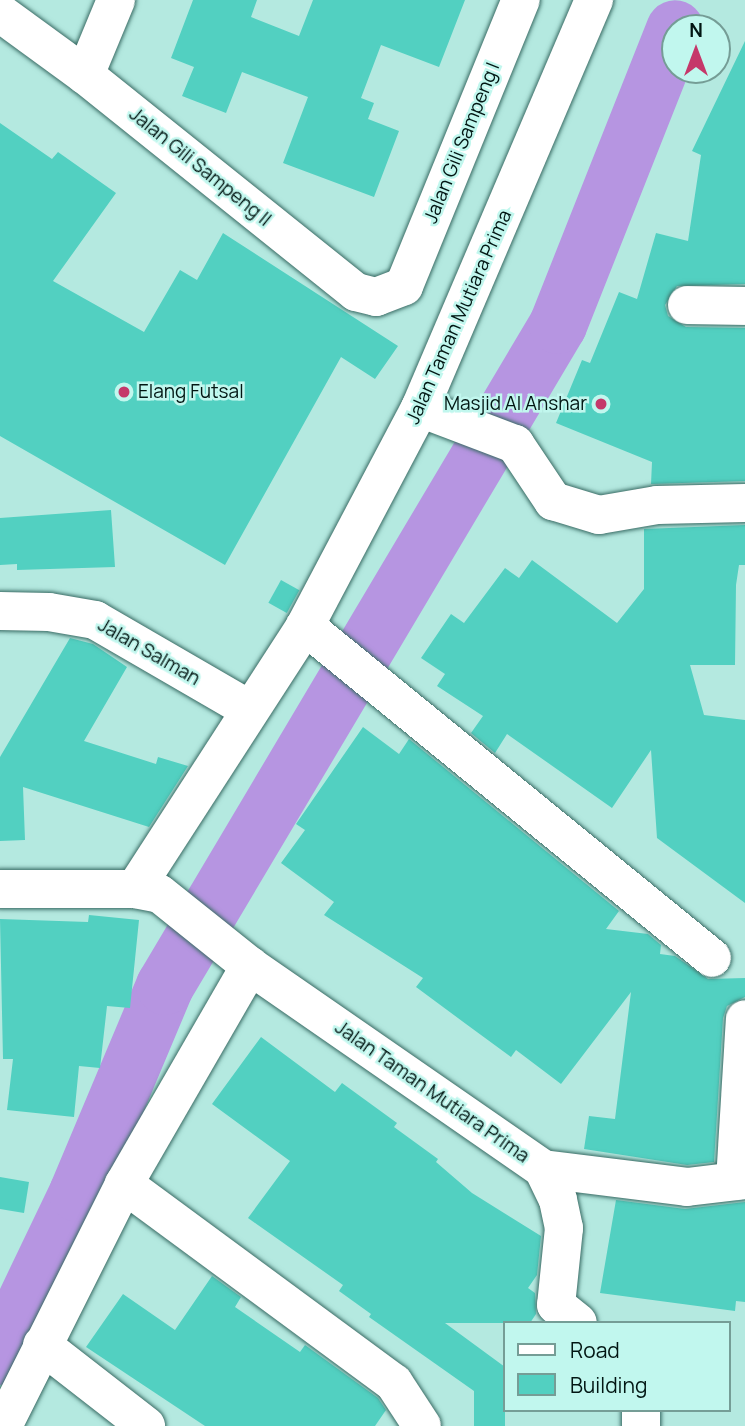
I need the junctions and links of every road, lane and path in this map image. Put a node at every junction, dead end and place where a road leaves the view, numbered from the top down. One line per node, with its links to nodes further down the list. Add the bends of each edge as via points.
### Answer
1 (116, 0): 5 (street)
2 (521, 0): 6 (street, Jalan Gili Sampeng I)
3 (594, 0): 9 (street, Jalan Taman Mutiara Prima)
4 (0, 13): 5 (street, Jalan Gili Sampeng II)
5 (85, 75): 6 (street, Jalan Gili Sampeng II, via 356,292 376,297)
6 (404, 286)
7 (687, 305): 8 (street)
8 (745, 306)
9 (420, 408): 10 (street, via 515,444 552,501 599,514 657,505); 12 (street, Jalan Taman Mutiara Prima)
10 (745, 503)
11 (0, 611): 13 (street, Jalan Salman, via 49,612 95,620)
12 (317, 634): 13 (street, Jalan Taman Mutiara Prima); 17 (street)
13 (250, 710): 15 (street, Jalan Taman Mutiara Prima)
14 (0, 889): 15 (street)
15 (148, 891): 16 (street, Jalan Taman Mutiara Prima)
16 (243, 958): 19 (street, Jalan Taman Mutiara Prima); 21 (street)
17 (712, 958)
18 (745, 1019): 20 (street)
19 (543, 1169): 20 (street, via 687,1187); 22 (street, Jalan Taman Mutiara Prima, via 558,1200 564,1228 556,1305)
20 (740, 1181)
21 (124, 1184): 23 (street); 26 (street, via 394,1383)
22 (576, 1321)
23 (42, 1345): 24 (street); 25 (street)
24 (3, 1426)
25 (146, 1426)
26 (422, 1426)

